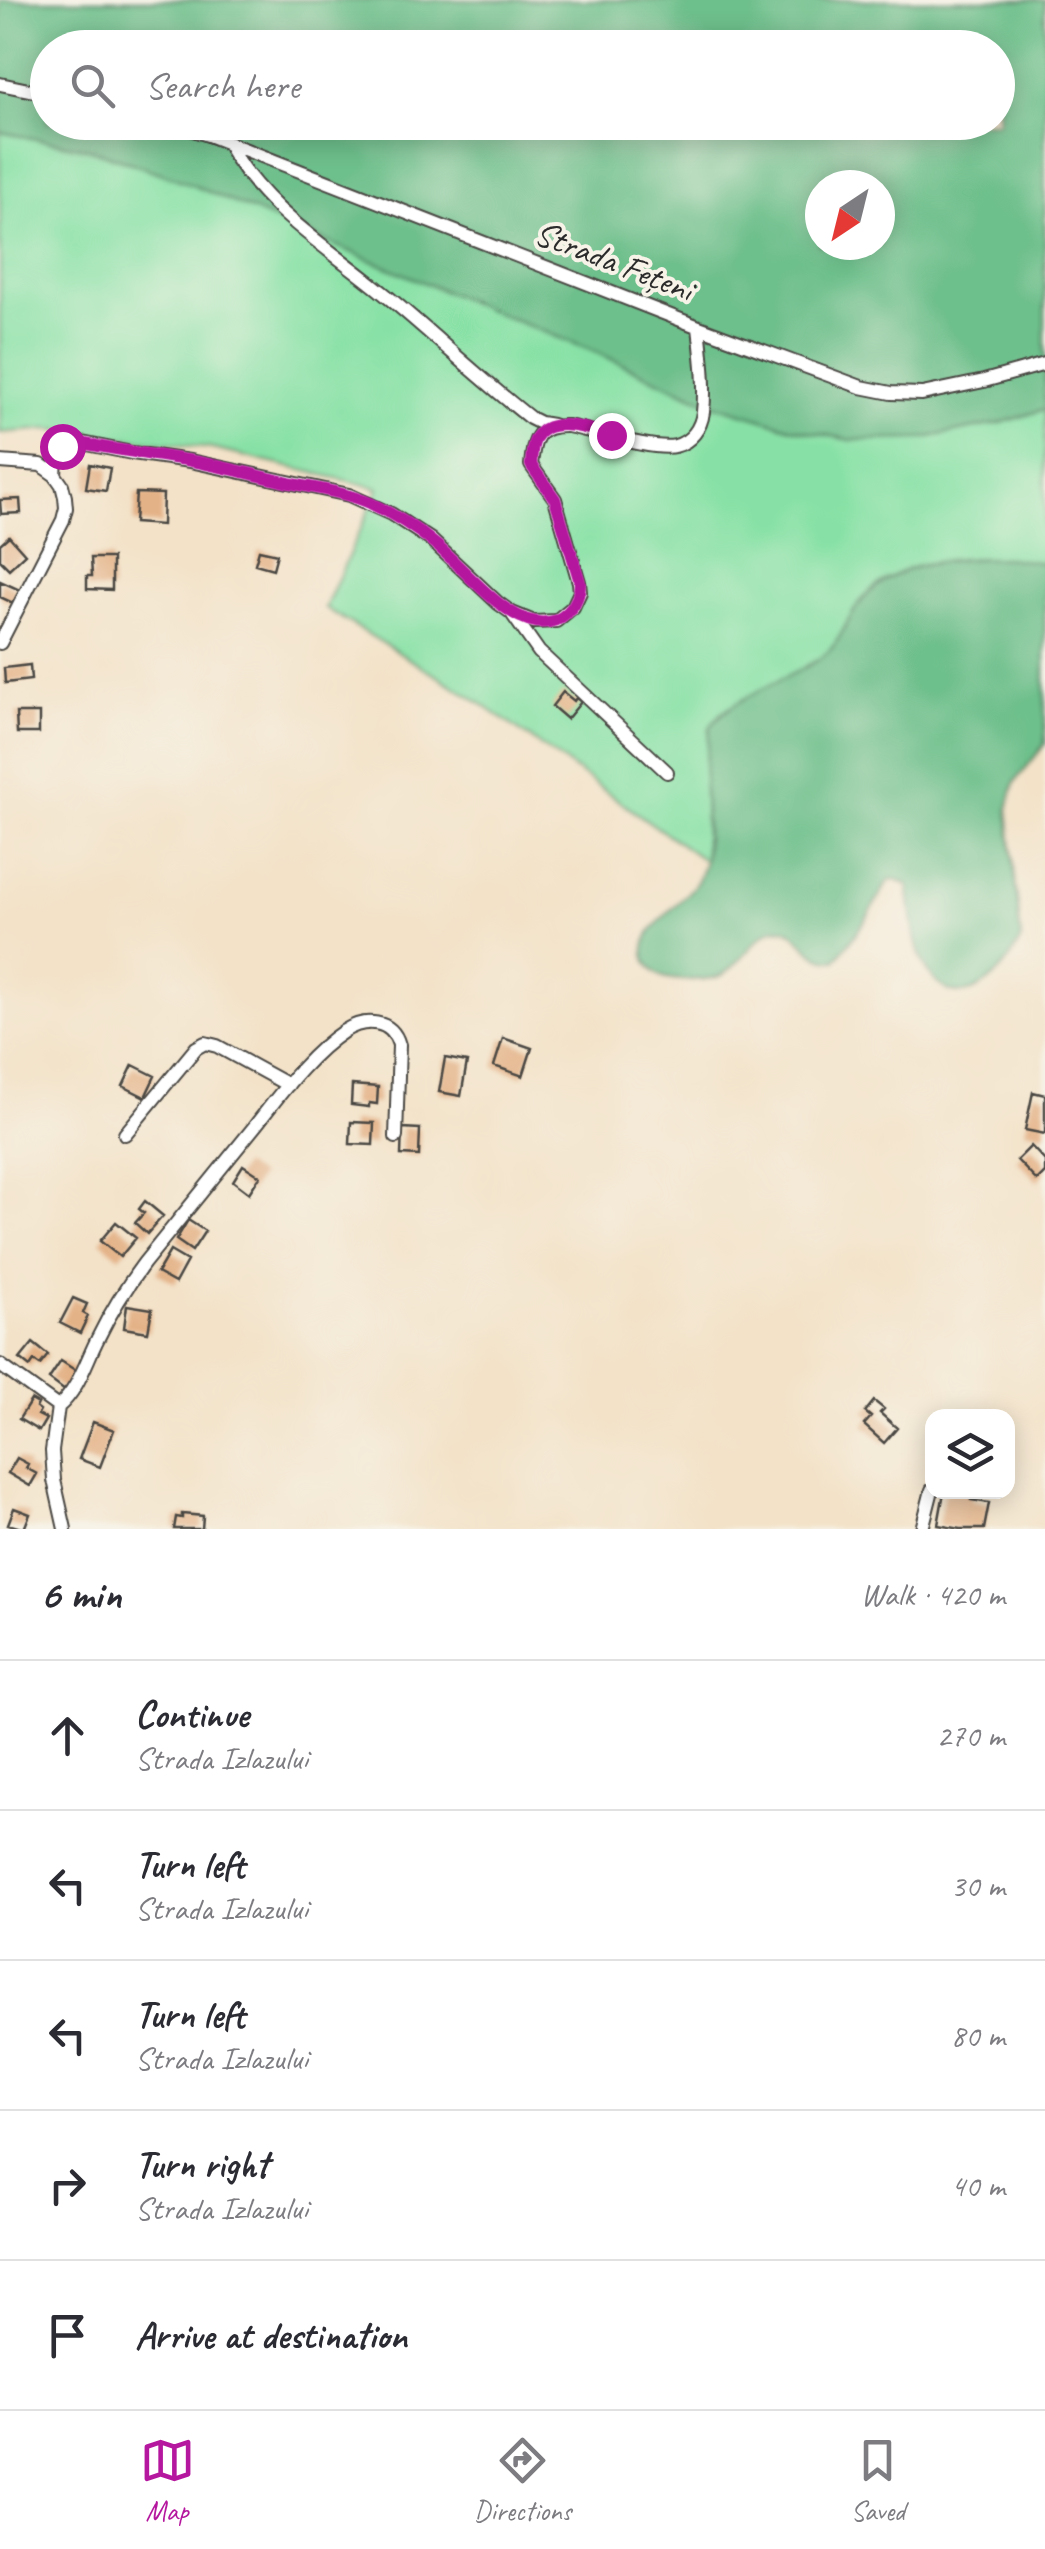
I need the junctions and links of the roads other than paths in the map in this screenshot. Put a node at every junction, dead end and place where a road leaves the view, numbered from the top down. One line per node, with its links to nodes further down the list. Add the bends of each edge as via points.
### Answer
1 (0, 84): 2 (street)
2 (30, 90)
3 (220, 140): 4 (street, Strada Fețeni)
4 (226, 142): 5 (street, Strada Fețeni); 7 (street, via 291,222 530,418)
5 (699, 327): 6 (street, Strada Fețeni, via 890,393 956,388); 7 (street, via 703,410 700,426 684,442 652,445)
6 (1045, 364)
7 (554, 426): 10 (street, via 535,440 531,465 555,499 580,592 556,621)
8 (0, 462): 9 (street, via 41,465)
9 (55, 475): 10 (street, via 58,452 72,441 349,495 431,540); 11 (street, via 65,497 63,520)
10 (512, 613): 12 (street, via 539,652)
11 (0, 643)
12 (667, 772)
13 (288, 1084): 14 (street, via 205,1042); 15 (street, via 344,1031 375,1022 388,1026 399,1045); 17 (street, via 124,1290 76,1387)
14 (125, 1134)
15 (396, 1137)
16 (0, 1365): 17 (street)
17 (58, 1407): 19 (street, via 52,1451)
18 (930, 1499): 20 (street)
19 (65, 1529)
20 (922, 1529)

